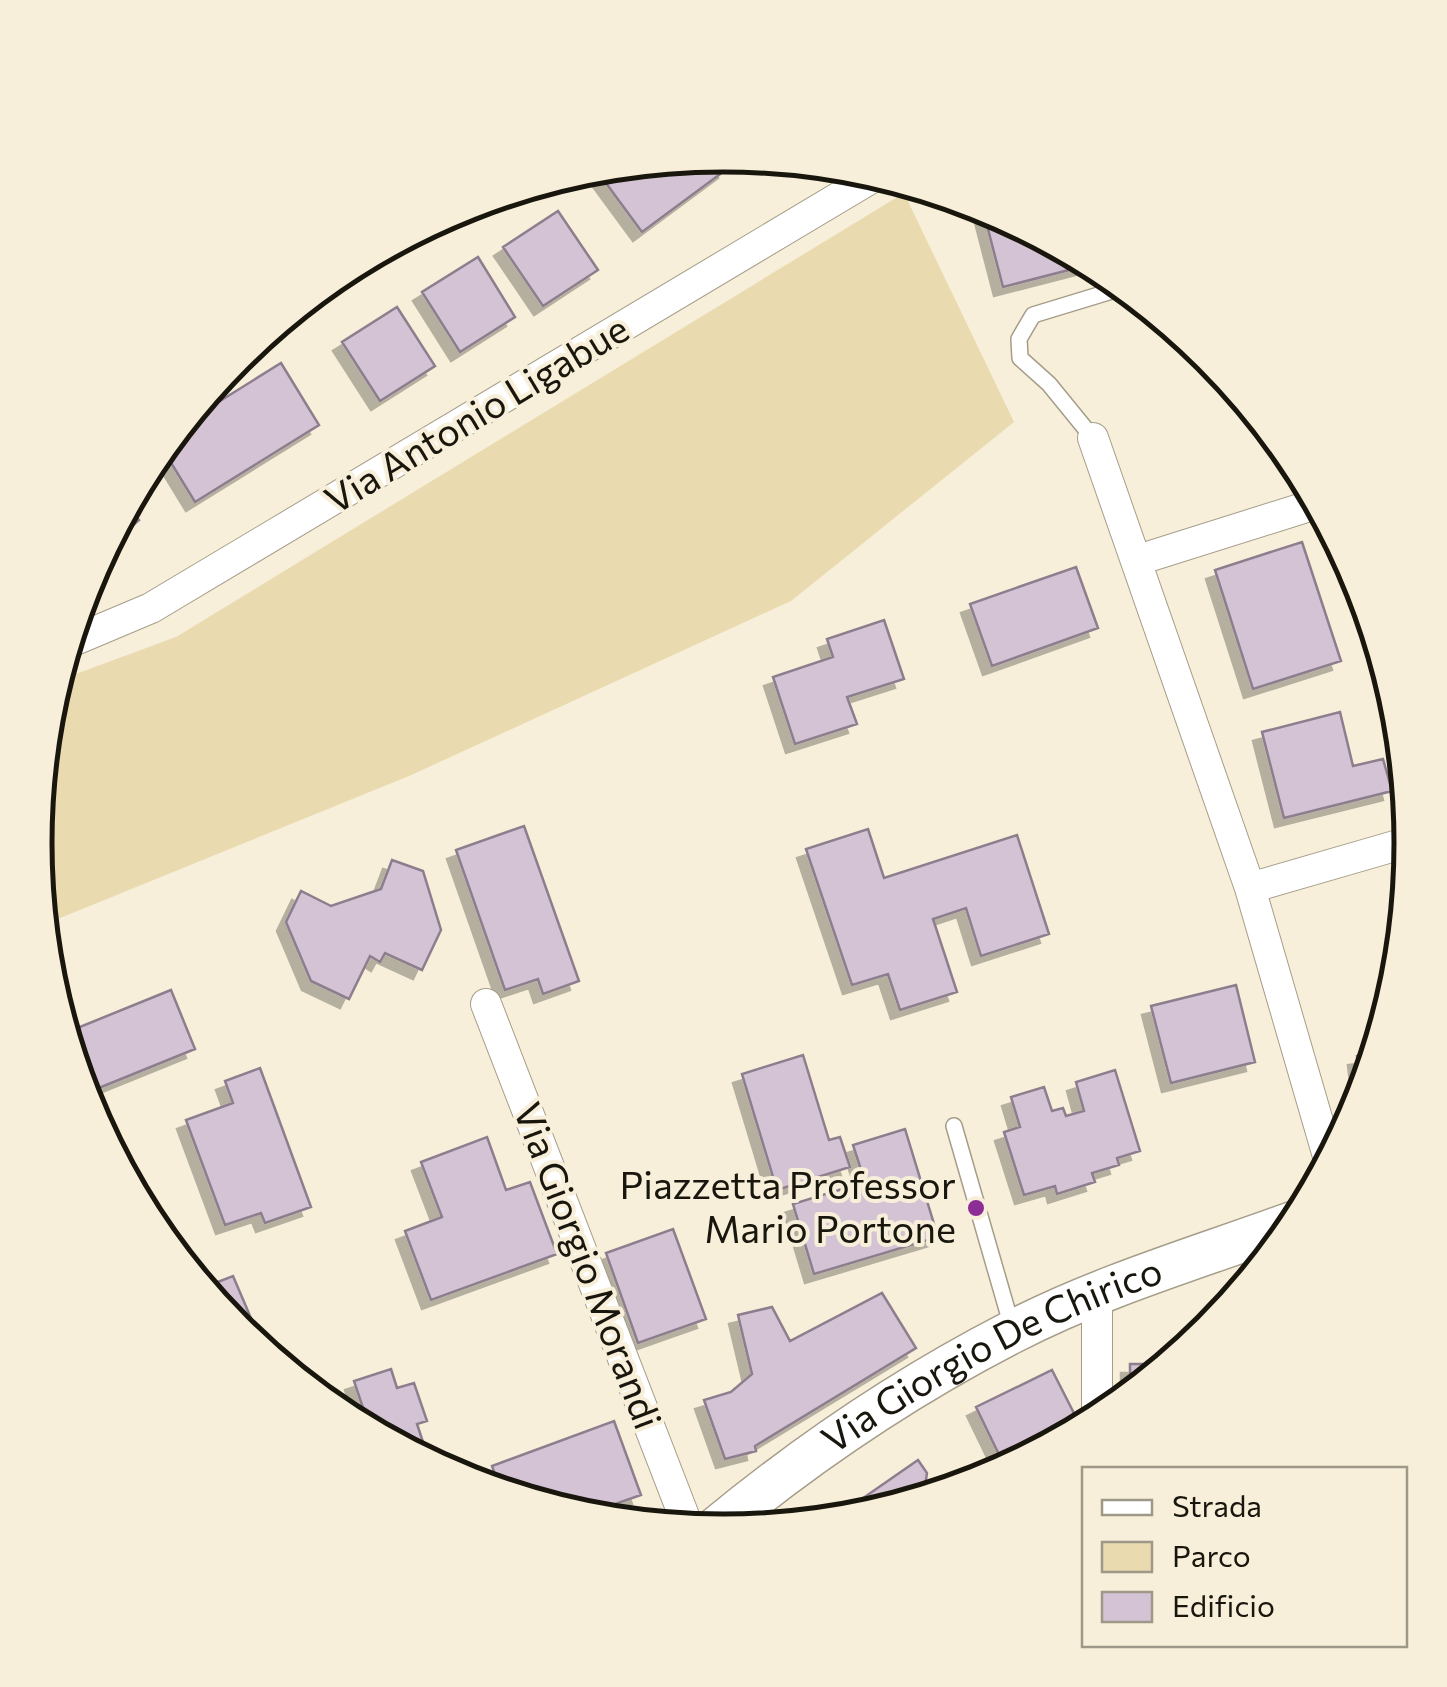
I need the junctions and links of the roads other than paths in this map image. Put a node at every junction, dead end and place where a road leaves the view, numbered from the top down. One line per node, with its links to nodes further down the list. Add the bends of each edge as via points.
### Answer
1 (858, 186): 6 (street, Via Antonio Ligabue, via 151,608)
2 (1106, 293): 3 (lane, via 1034,316 1019,339 1020,358)
3 (1093, 438): 5 (street)
4 (1305, 508): 5 (street)
5 (1138, 560): 8 (street)
6 (86, 635)
7 (1394, 846): 8 (street)
8 (1250, 888): 11 (street)
9 (486, 1004): 16 (street, Via Giorgio Morandi)
10 (954, 1126): 14 (lane)
11 (1324, 1142)
12 (1271, 1231): 13 (main road, Via Giorgio De Chirico)
13 (1098, 1294): 14 (main road, Via Giorgio De Chirico); 15 (street)
14 (1013, 1331): 17 (main road, Via Giorgio De Chirico, via 848,1426)
15 (1097, 1400)
16 (683, 1513)
17 (735, 1514)

